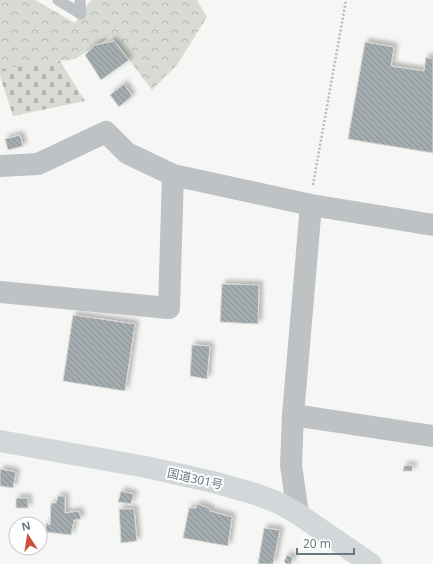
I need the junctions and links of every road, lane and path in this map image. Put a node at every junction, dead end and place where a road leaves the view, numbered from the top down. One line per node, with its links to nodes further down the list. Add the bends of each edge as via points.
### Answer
1 (58, 0): 2 (lane, via 81,14)
2 (80, 0)
3 (346, 0): 6 (path)
4 (0, 166): 5 (street, via 38,164 106,132 127,153)
5 (173, 175): 6 (street); 8 (street, via 169,308)
6 (311, 205): 7 (street); 9 (street)
7 (433, 225)
8 (0, 292)
9 (293, 415): 10 (street); 12 (street, via 291,465)
10 (433, 436)
11 (0, 441): 12 (highway, 国道301号, via 146,467 213,482 255,494)
12 (298, 514): 13 (highway, 国道301号)
13 (371, 564)

